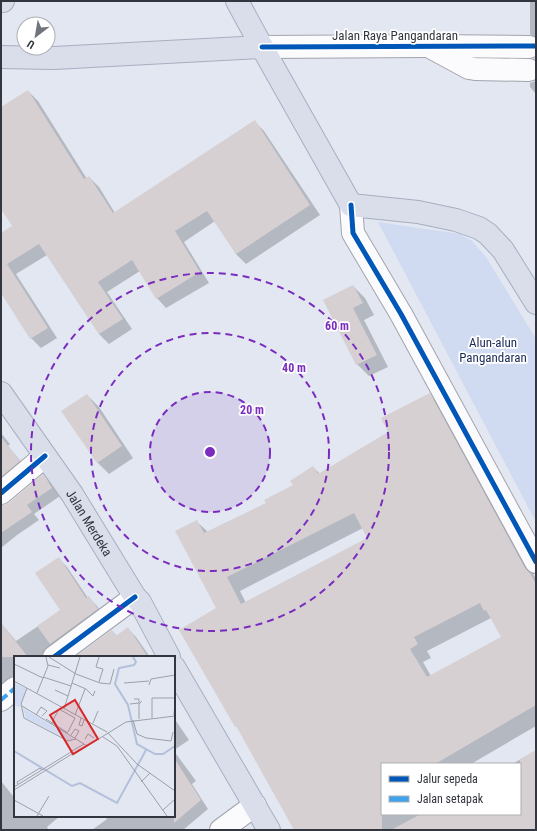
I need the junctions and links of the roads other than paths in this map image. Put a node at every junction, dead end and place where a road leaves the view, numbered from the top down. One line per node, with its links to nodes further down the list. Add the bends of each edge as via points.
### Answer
1 (237, 1): 3 (highway)
2 (428, 46): 3 (street, Jalan Raya Pangandaran); 4 (street, Jalan Raya Pangandaran); 6 (street, via 475,70)
3 (262, 47): 5 (highway, Jalan Raya Pangandaran, via 54,58); 7 (highway)
4 (529, 47)
5 (1, 57)
6 (529, 70)
7 (351, 205): 8 (highway, via 418,212 479,228 503,250); 12 (street, via 353,233 401,314)
8 (536, 303)
9 (1, 393): 10 (highway, Jalan Merdeka)
10 (45, 456): 11 (street); 13 (highway, Jalan Merdeka, via 72,494)
11 (1, 492)
12 (536, 562)
13 (135, 598): 14 (street); 15 (highway, Jalan Merdeka, via 140,602)
14 (55, 656)
15 (168, 656)
16 (175, 669): 19 (highway)
17 (14, 689): 18 (street)
18 (1, 700)
19 (255, 805): 20 (street); 21 (highway)
20 (221, 830)
21 (269, 830)

